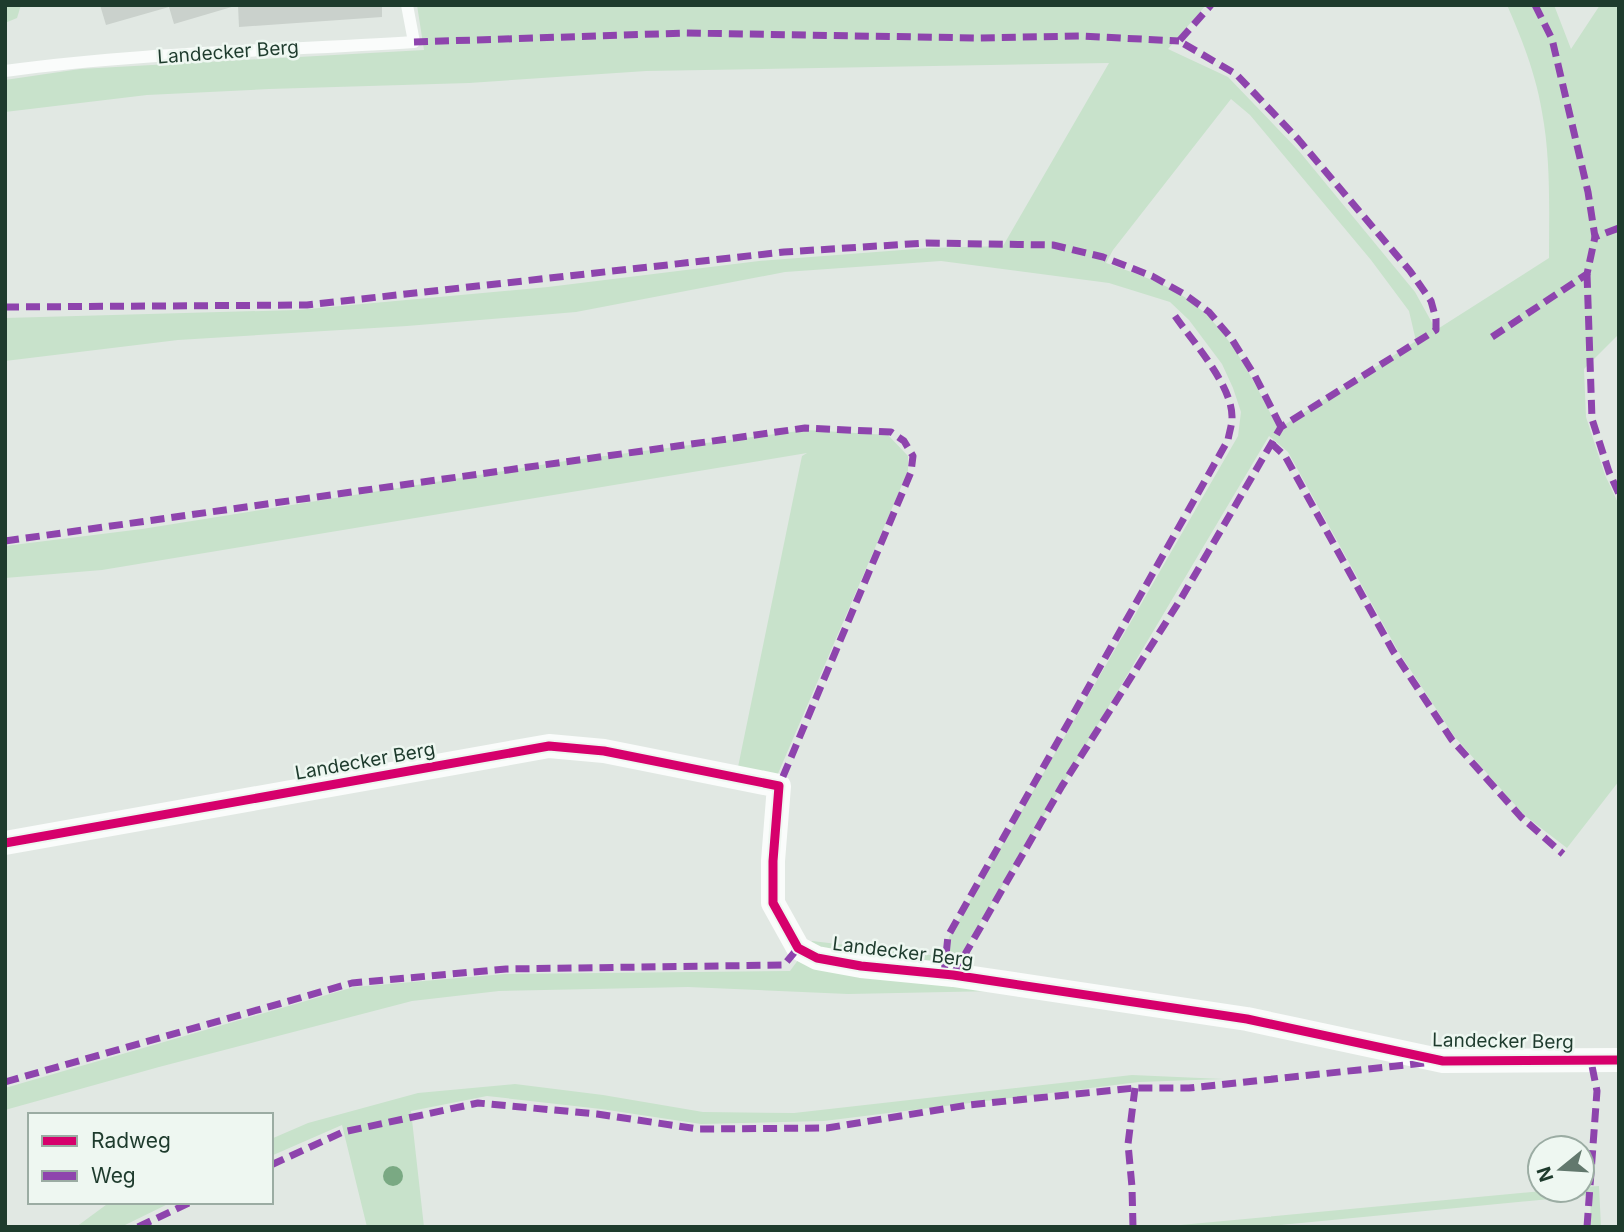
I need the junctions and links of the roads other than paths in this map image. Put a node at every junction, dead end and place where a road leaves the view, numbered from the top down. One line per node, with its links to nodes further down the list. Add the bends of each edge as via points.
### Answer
1 (407, 5): 2 (lane, Landecker Berg, via 414,42 68,62)
2 (5, 71)
3 (5, 843): 4 (street, Landecker Berg, via 549,746 604,751 779,786 773,903 798,948 817,958 1247,1019 1443,1061)
4 (1619, 1060)

